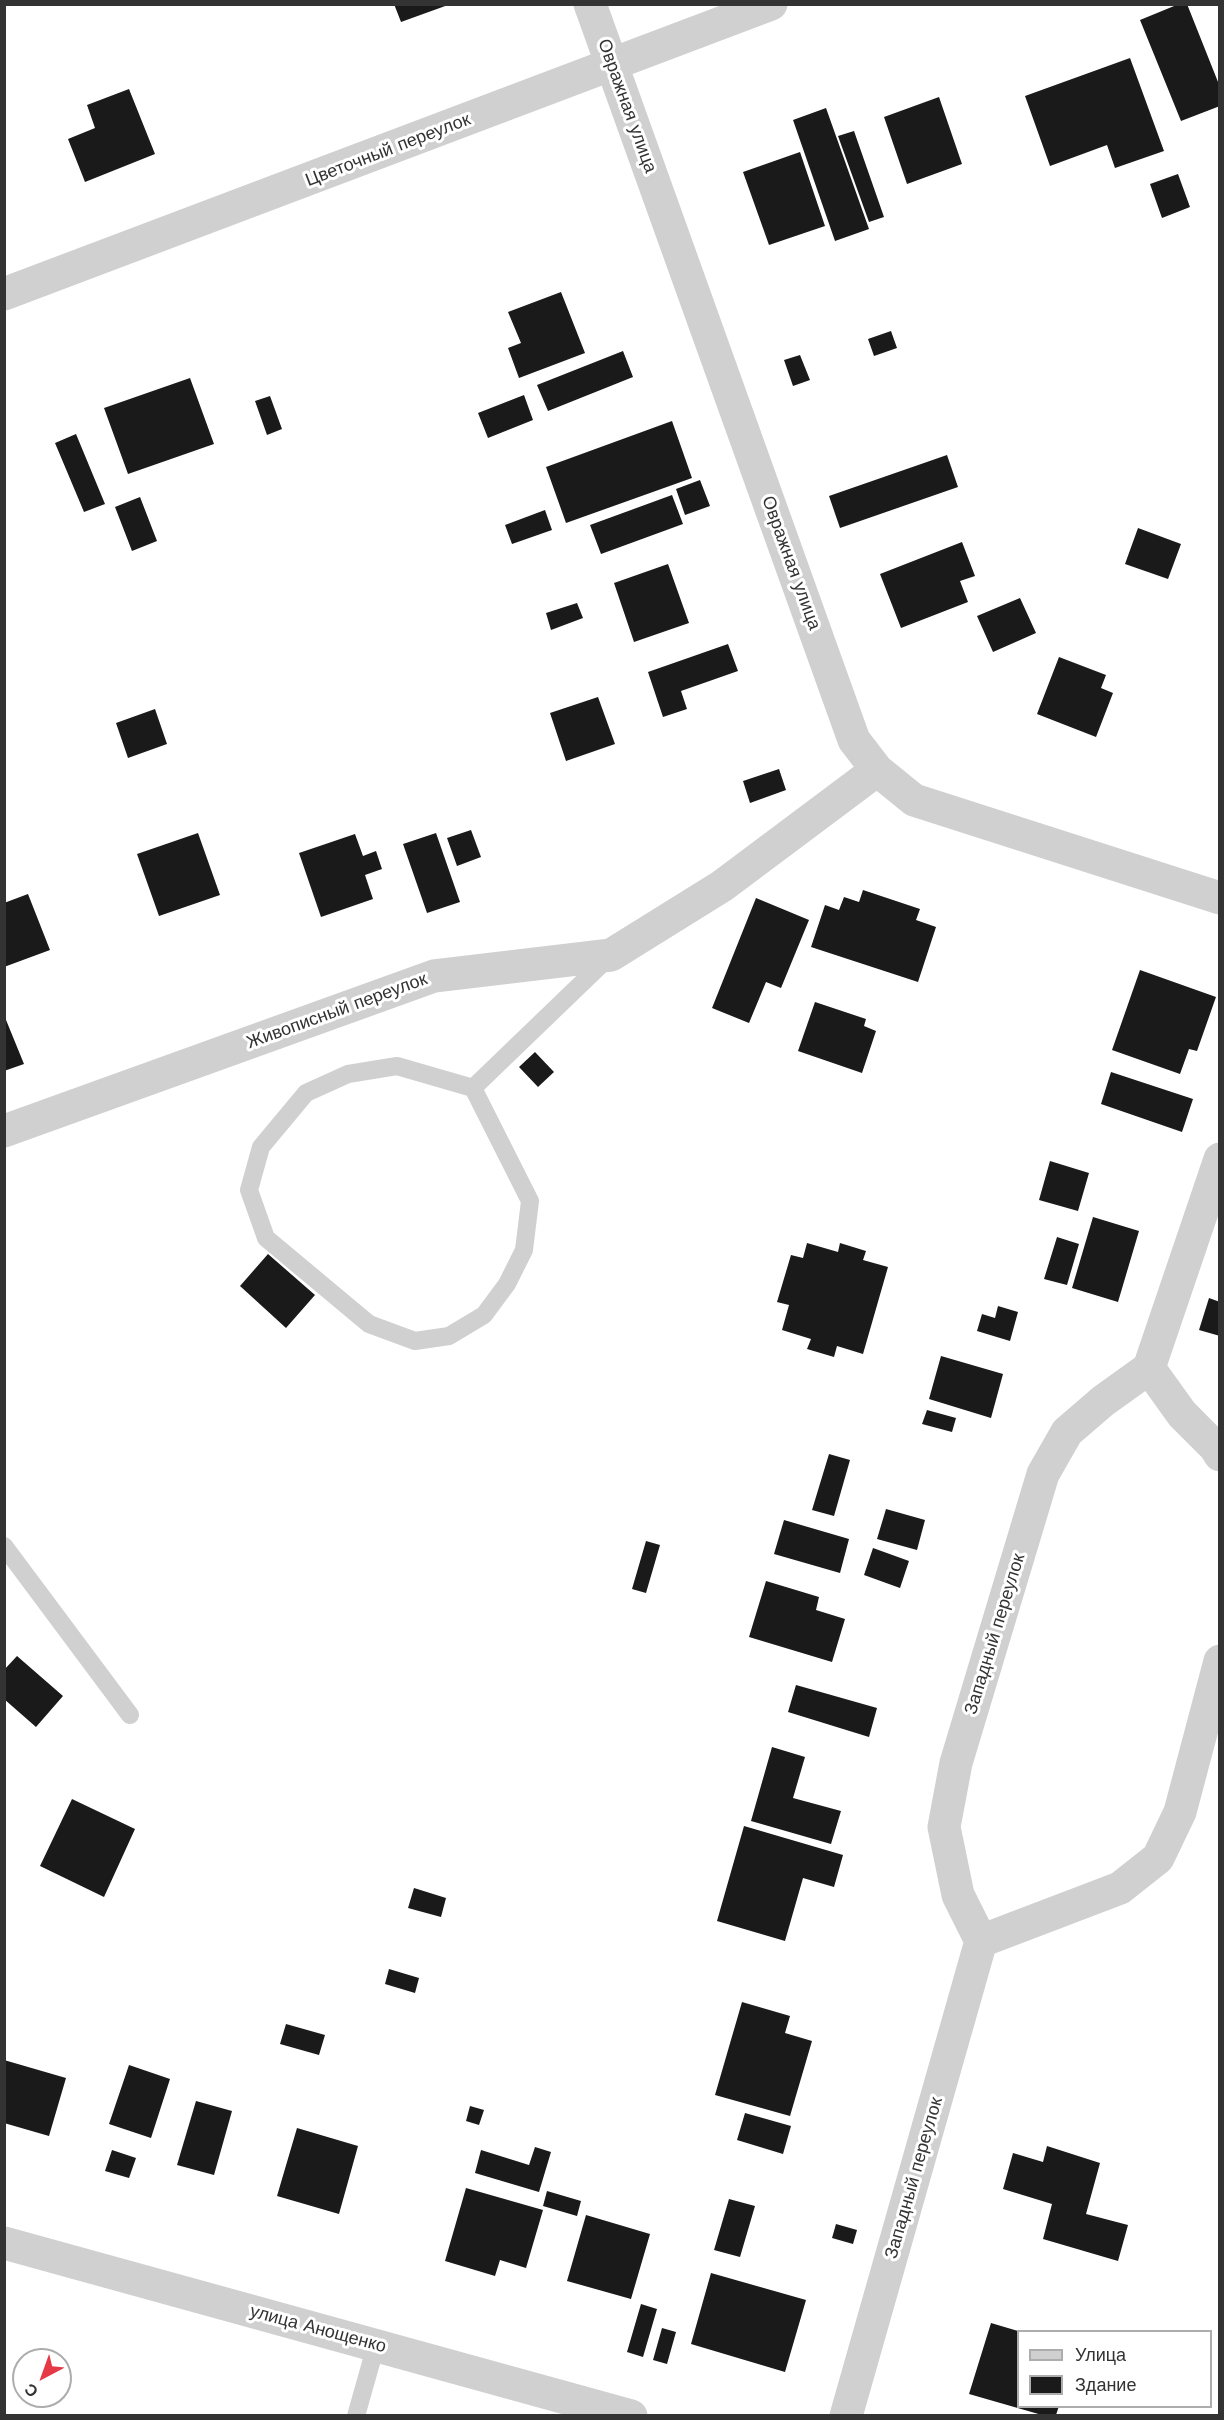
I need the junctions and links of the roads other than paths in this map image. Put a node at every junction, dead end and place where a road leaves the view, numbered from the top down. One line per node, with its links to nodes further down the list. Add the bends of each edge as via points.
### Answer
1 (590, 4): 3 (street, Овражная улица)
2 (771, 4): 3 (street, Цветочный переулок)
3 (613, 66): 4 (street, Цветочный переулок); 5 (street, Овражная улица, via 854,740)
4 (4, 294)
5 (878, 770): 6 (street, Овражная улица, via 914,800); 7 (street, Живописный переулок, via 722,886)
6 (1220, 898)
7 (611, 955): 8 (lane); 9 (street, Живописный переулок, via 434,976)
8 (473, 1088): 8 (lane, via 530,1201 525,1250 484,1315 448,1336 415,1341 369,1324 266,1238 249,1190 261,1147 306,1093 348,1074 396,1066)
9 (4, 1131)
10 (1220, 1159): 11 (street)
11 (1149, 1368): 12 (street, via 1182,1414); 16 (street, Западный переулок, via 1067,1432 1043,1474 960,1752 944,1827 958,1895)
12 (1220, 1455)
13 (4, 1546): 15 (lane)
14 (1220, 1661): 16 (street, via 1180,1812 1158,1858 1120,1888)
15 (130, 1715)
16 (981, 1941): 21 (street, Западный переулок)
17 (4, 2243): 18 (street, улица Анощенко)
18 (376, 2345): 19 (lane); 20 (street, улица Анощенко)
19 (356, 2415)
20 (631, 2415)
21 (846, 2415)

